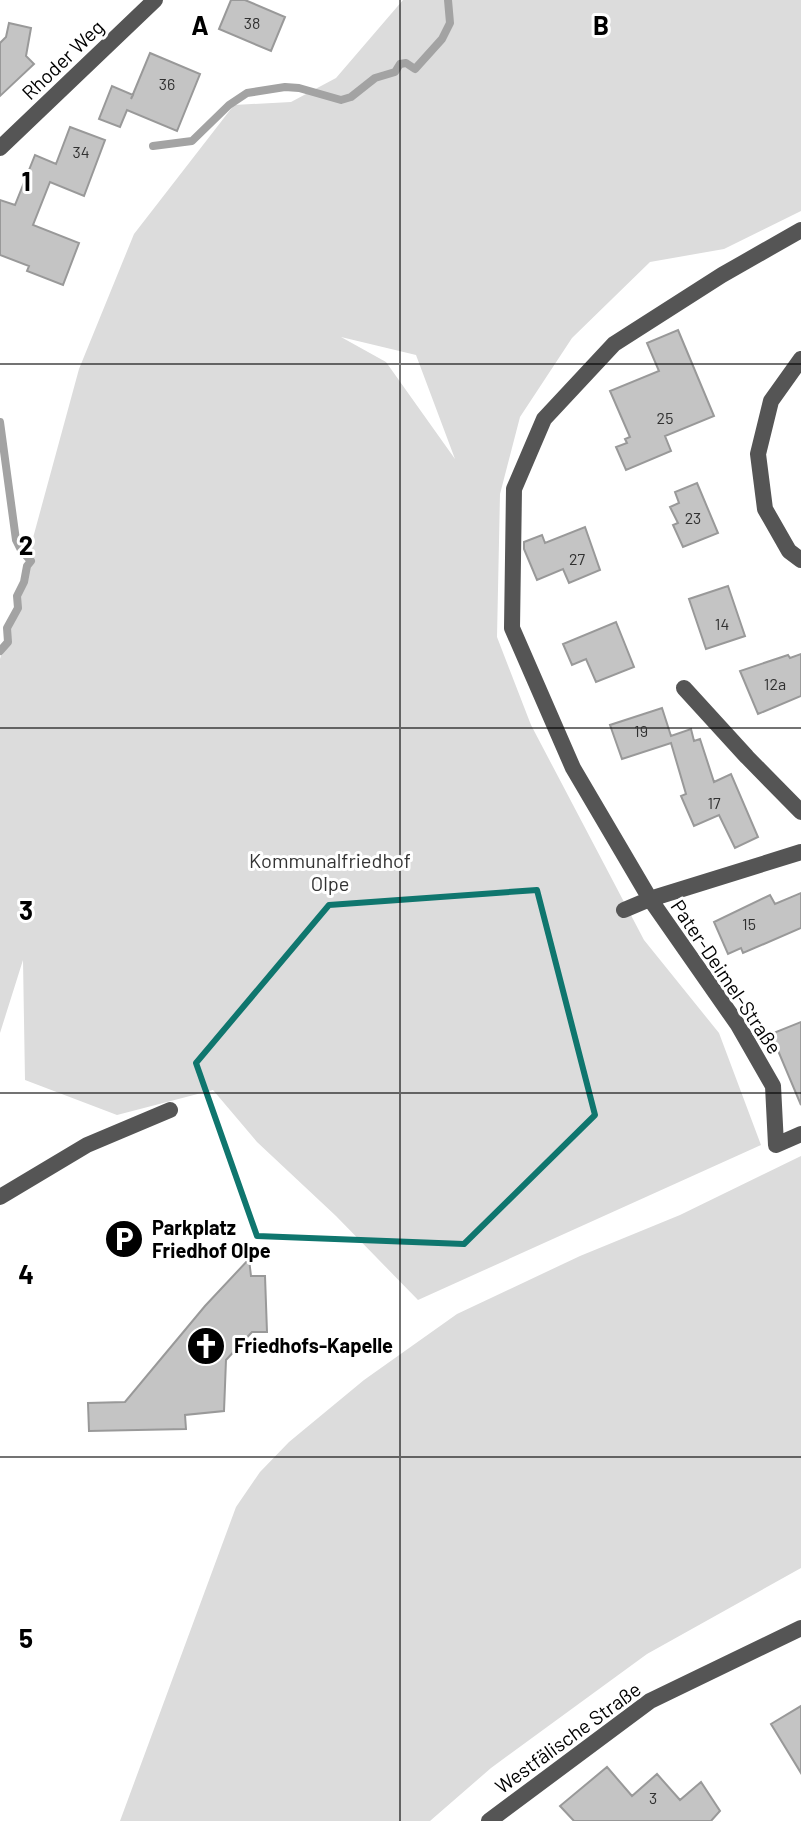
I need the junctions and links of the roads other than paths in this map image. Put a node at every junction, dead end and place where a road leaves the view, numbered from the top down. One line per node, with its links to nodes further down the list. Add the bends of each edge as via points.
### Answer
1 (155, 0): 2 (street, Rhoder Weg)
2 (0, 148)
3 (801, 230): 9 (street, via 614,344 544,419 514,489 512,628 573,768)
4 (801, 359): 5 (street, via 771,401 758,454 765,509 789,551)
5 (801, 560)
6 (684, 688): 7 (street)
7 (801, 812)
8 (801, 852): 9 (street)
9 (650, 899): 10 (street); 12 (street, Pater-Deimel-Straße, via 738,1025 773,1086 776,1145)
10 (624, 910)
11 (170, 1110): 13 (street, via 87,1145)
12 (801, 1134)
13 (0, 1197)
14 (801, 1628): 15 (street, Westfälische Straße, via 650,1701)
15 (489, 1821)

